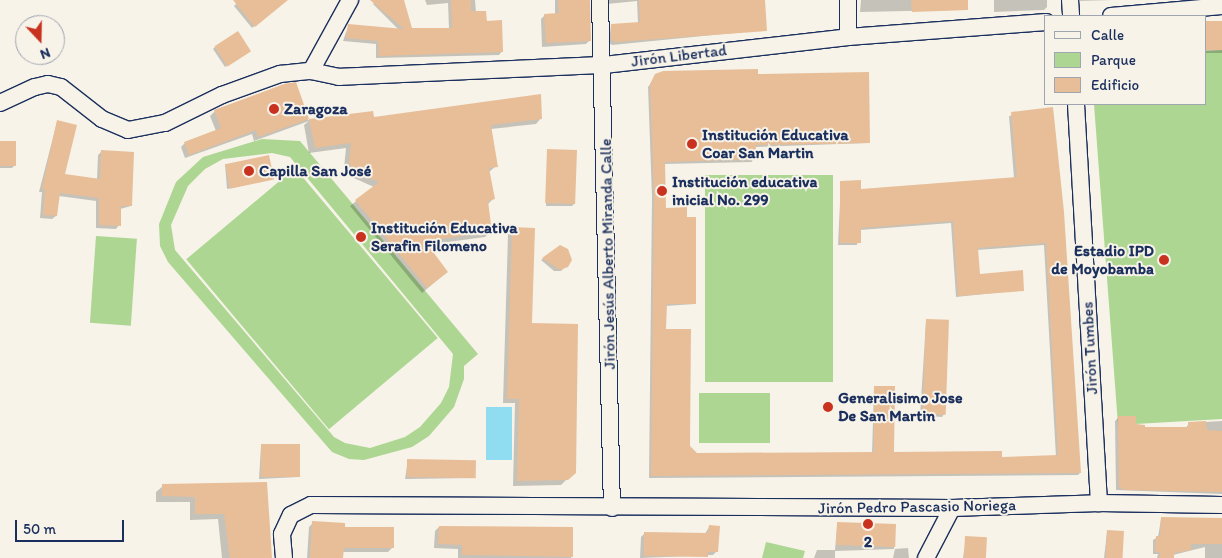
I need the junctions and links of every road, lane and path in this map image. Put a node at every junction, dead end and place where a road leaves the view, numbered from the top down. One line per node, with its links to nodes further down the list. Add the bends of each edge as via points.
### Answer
1 (350, 0): 11 (street)
2 (600, 0): 10 (street, Jirón Jesús Alberto Miranda Calle)
3 (848, 0): 9 (street)
4 (1070, 0): 6 (street)
5 (1222, 6): 7 (street)
6 (1071, 15)
7 (1122, 15)
8 (1044, 22): 9 (street, Jirón Libertad)
9 (848, 37): 10 (street, Jirón Libertad)
10 (604, 65): 11 (street, Jirón Libertad, via 339,77); 16 (street, Jirón Jesús Alberto Miranda Calle)
11 (311, 71): 12 (street, Jirón Libertad, via 280,74 222,95 165,123 144,128 119,127 102,119 61,87 48,84)
12 (0, 103)
13 (1076, 105): 14 (street, Jirón Tumbes)
14 (1099, 503): 15 (street, Jirón Pedro Pascasio Noriega); 17 (street, Jirón Pedro Pascasio Noriega)
15 (1222, 505)
16 (612, 508): 17 (street, Jirón Pedro Pascasio Noriega); 18 (street, Jirón Pedro Pascasio Noriega, via 311,505 291,516 282,534)
17 (952, 508): 19 (street)
18 (284, 558)
19 (926, 558)

